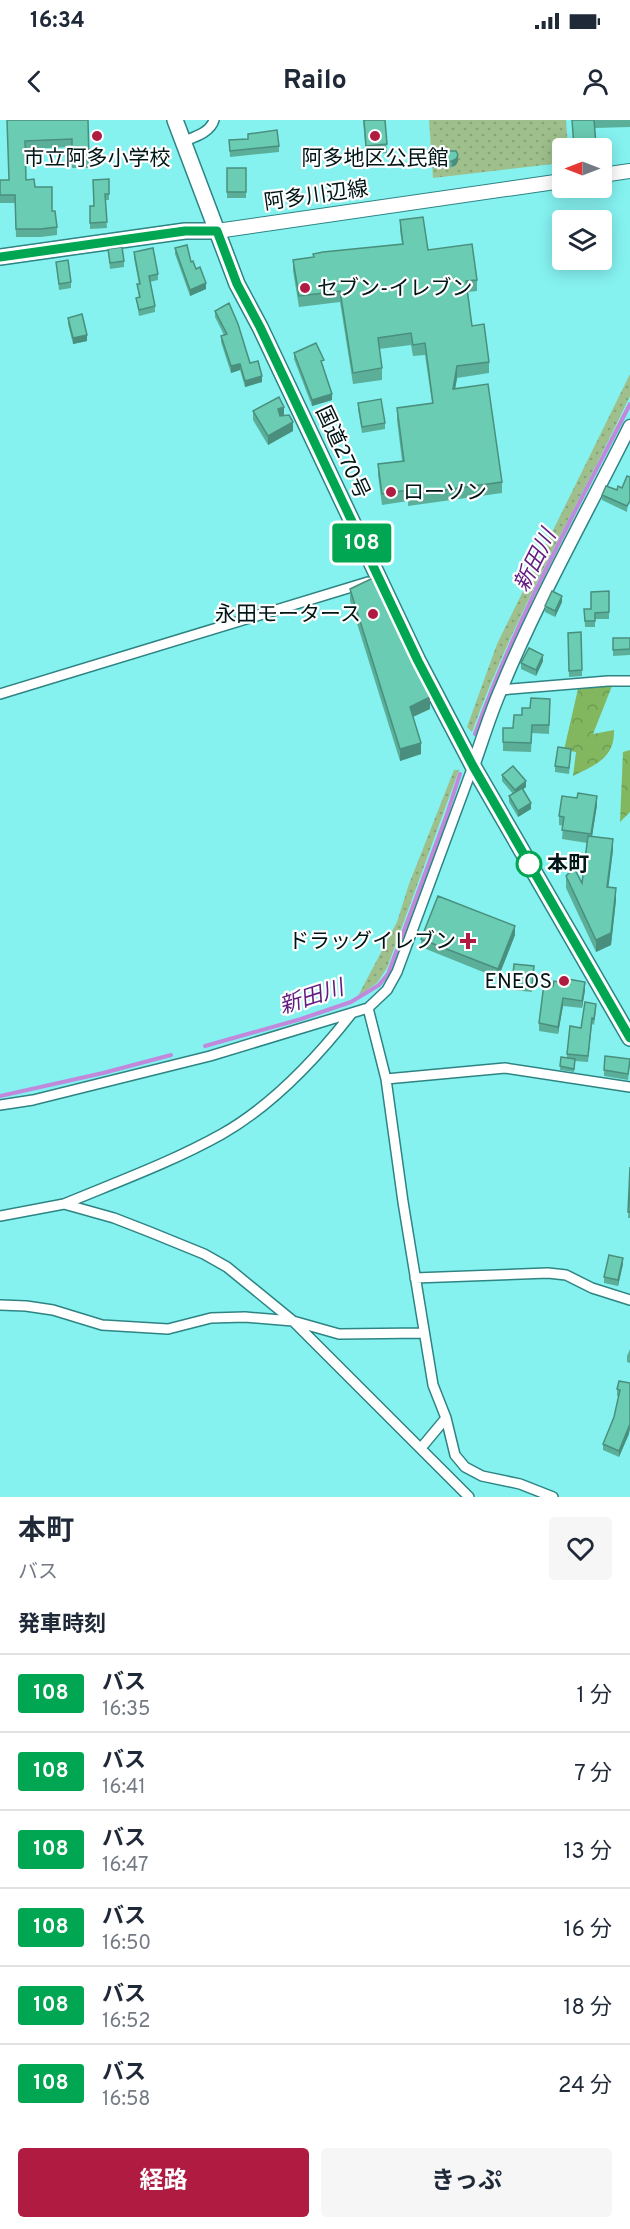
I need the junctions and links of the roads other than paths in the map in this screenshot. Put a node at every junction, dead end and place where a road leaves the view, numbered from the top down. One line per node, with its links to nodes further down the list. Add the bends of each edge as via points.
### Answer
1 (175, 120): 3 (highway, 国道270号)
2 (214, 120): 3 (street, via 206,132)
3 (182, 142): 7 (highway, 国道270号)
4 (630, 171): 5 (main road)
5 (612, 174)
6 (552, 182): 7 (main road, 阿多川辺線)
7 (217, 231): 8 (highway, via 166,233); 10 (highway, 国道270号, via 237,284)
8 (0, 257)
9 (630, 426): 12 (street)
10 (379, 579): 13 (street); 14 (highway, 国道270号)
11 (630, 681): 12 (street)
12 (500, 690): 14 (street)
13 (0, 694)
14 (473, 766): 15 (street, via 397,972 387,990); 17 (highway, 国道270号)
15 (368, 1008): 16 (street); 18 (street)
16 (352, 1013): 20 (street, via 204,1058); 21 (street, via 287,1084 224,1133)
17 (630, 1038)
18 (386, 1079): 19 (street, via 505,1068); 23 (street)
19 (630, 1087)
20 (0, 1105)
21 (64, 1204): 22 (street); 26 (street, via 114,1218 204,1254 227,1266)
22 (0, 1216)
23 (415, 1278): 24 (street, via 548,1273 566,1275); 27 (street)
24 (630, 1300)
25 (0, 1305): 26 (street, via 53,1310 113,1326 168,1329 211,1318 245,1317)
26 (293, 1321): 27 (street, via 339,1334); 29 (street)
27 (424, 1333): 28 (street, via 433,1385)
28 (446, 1418): 29 (street); 31 (street, via 455,1455 465,1467 482,1476 520,1484)
29 (421, 1448): 30 (street)
30 (469, 1497)
31 (553, 1497)

